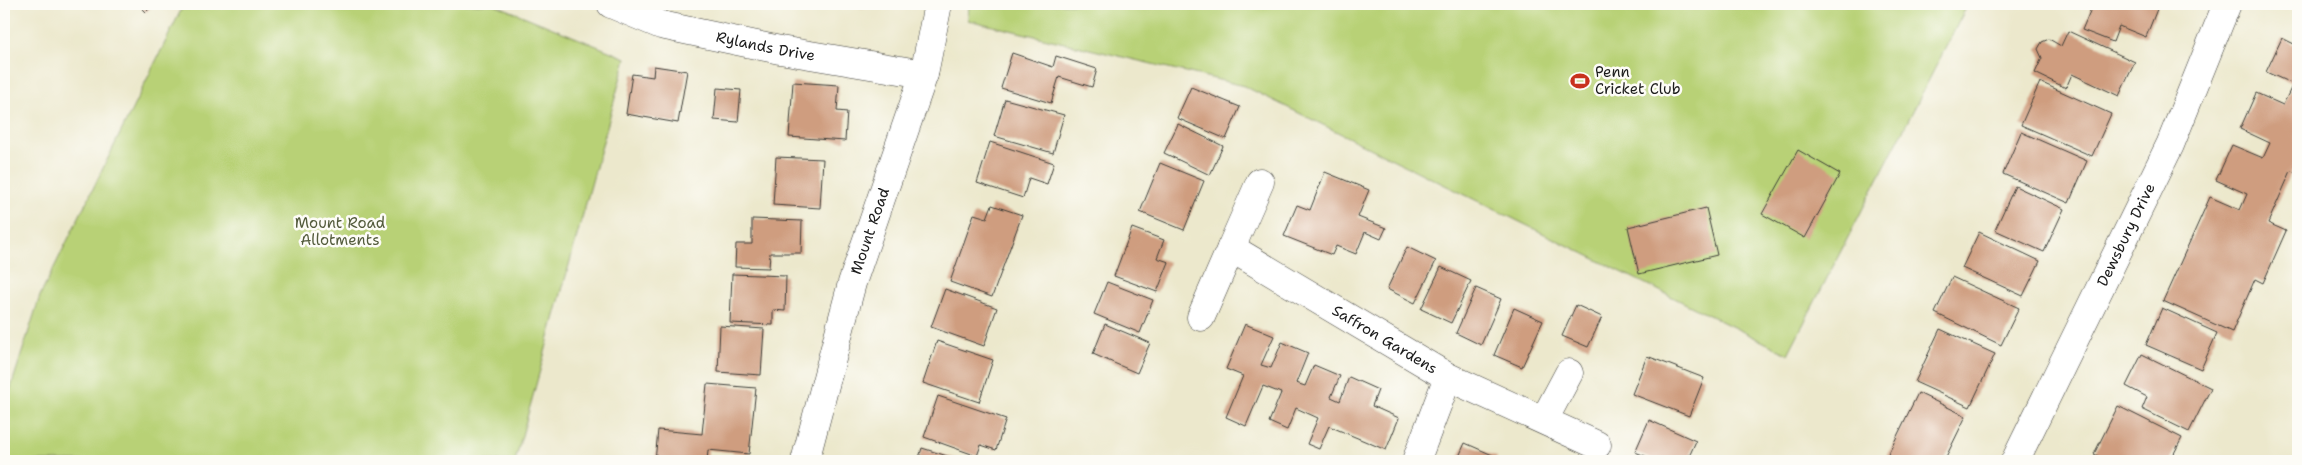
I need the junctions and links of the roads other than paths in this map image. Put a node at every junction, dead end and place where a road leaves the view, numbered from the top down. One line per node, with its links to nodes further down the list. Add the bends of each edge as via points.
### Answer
1 (611, 4): 4 (street, Rylands Drive, via 661,25 780,50)
2 (938, 4): 4 (street, Mount Road)
3 (2227, 4): 14 (street, Dewsbury Drive, via 2170,145)
4 (924, 74): 12 (street, Mount Road, via 852,283)
5 (1260, 182): 6 (street)
6 (1231, 248): 7 (street); 9 (street, Saffron Gardens)
7 (1201, 317)
8 (1569, 374): 10 (street)
9 (1448, 377): 10 (street, Saffron Gardens); 13 (street)
10 (1544, 420): 11 (street, Saffron Gardens)
11 (1597, 445)
12 (805, 461)
13 (1416, 461)
14 (2015, 461)

